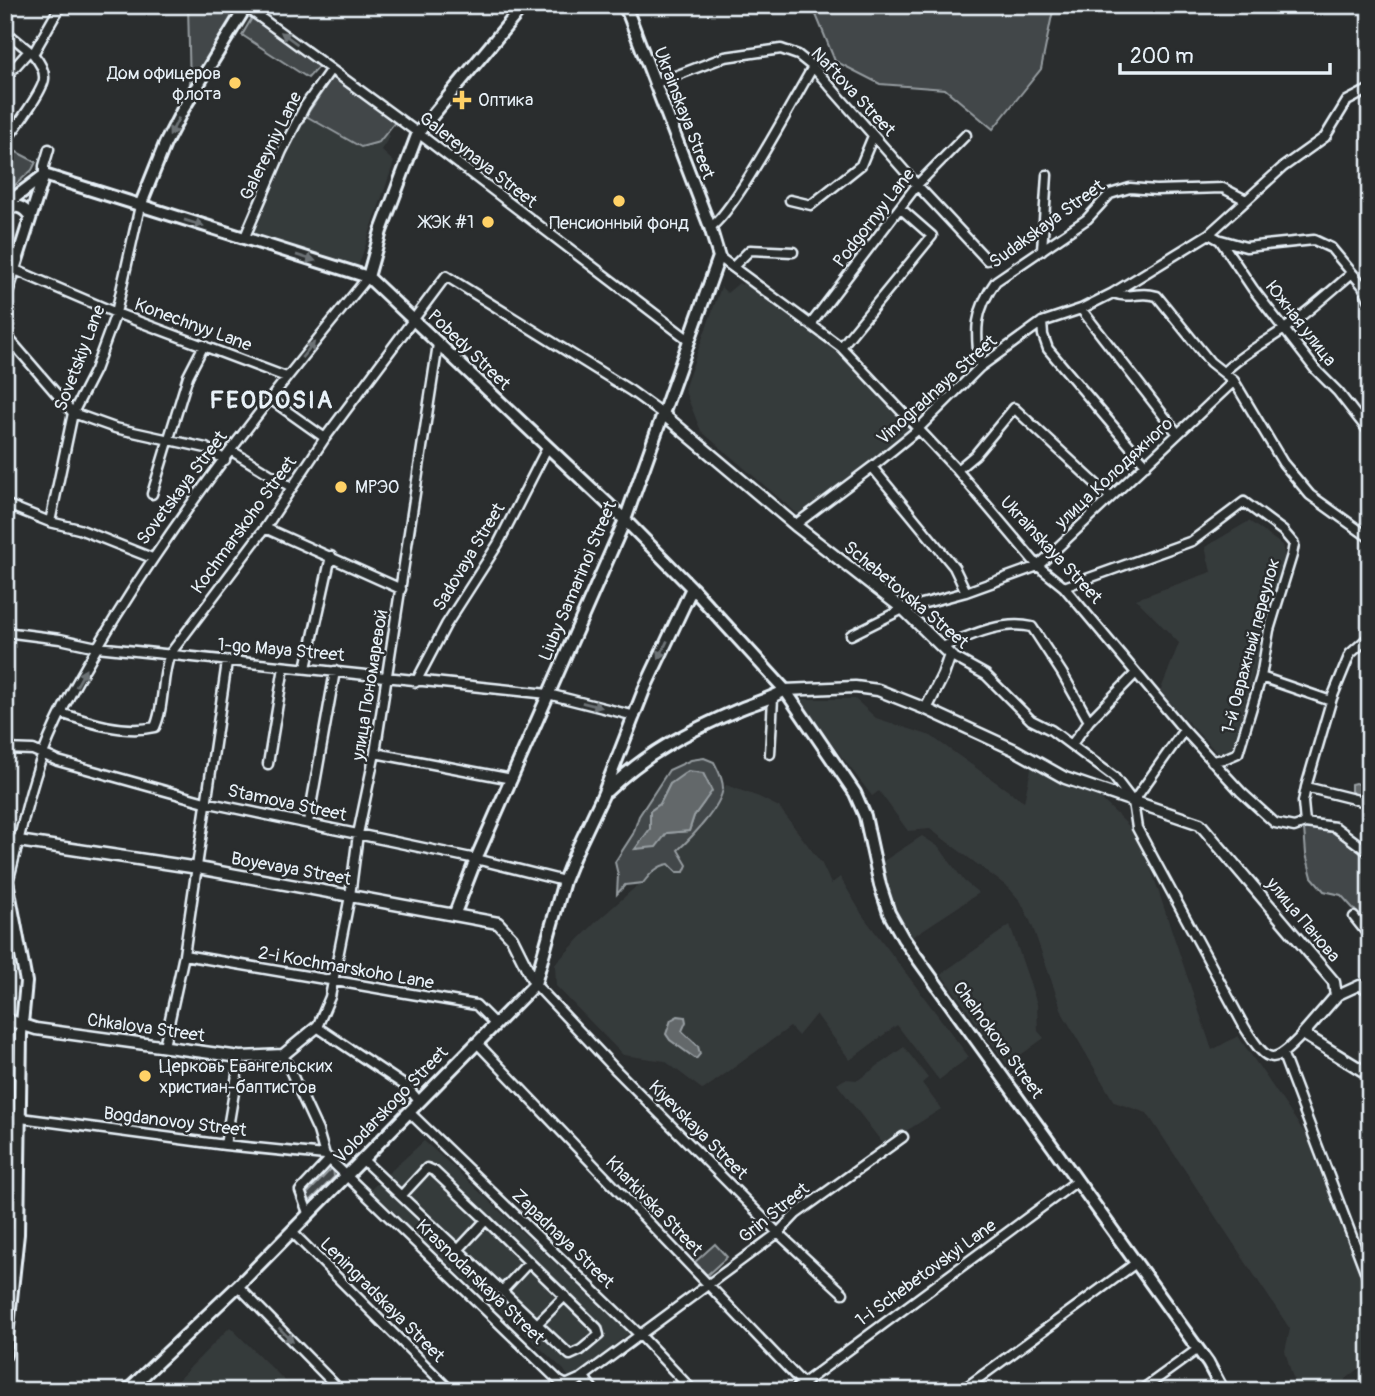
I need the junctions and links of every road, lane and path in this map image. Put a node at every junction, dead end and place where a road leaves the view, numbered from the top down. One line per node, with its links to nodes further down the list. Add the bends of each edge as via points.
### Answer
1 (61, 5): 6 (street)
2 (524, 5): 12 (main road, Sovetskaya Street)
3 (622, 5): 10 (main road, Ukrainskaya Street)
4 (246, 6): 8 (street, Galereynaya Street, one-way to 4); 24 (main road, one-way to 24, via 165,144)
5 (5, 32): 6 (street)
6 (31, 52): 9 (street); 15 (street, via 44,77)
7 (813, 66): 10 (street, Naftova Street, via 781,49 725,57); 14 (street, Naftova Street); 27 (street, via 735,200)
8 (331, 69): 12 (street, Galereynaya Street); 29 (street, Galereyniy Lane, via 305,106)
9 (5, 78)
10 (654, 84): 27 (main road, Ukrainskaya Street)
11 (1370, 89): 22 (street, Vinogradnaya Street, via 1347,102 1325,137)
12 (418, 133): 39 (main road, Sovetskaya Street); 50 (street, Galereynaya Street)
13 (966, 135): 19 (street, Podgornyy Lane)
14 (873, 136): 19 (street, Naftova Street); 21 (street, via 861,165 823,198 811,205)
15 (5, 141)
16 (49, 149): 17 (street)
17 (44, 175): 20 (main road); 23 (main road); 24 (main road, Pobedy Street)
18 (1047, 175): 31 (street)
19 (917, 185): 25 (street, Podgornyy Lane); 34 (street, Naftova Street)
20 (36, 198): 23 (main road); 26 (main road)
21 (790, 200)
22 (1246, 200): 28 (street, Vinogradnaya Street); 31 (street, Sudakskaya Street, via 1223,188 1130,188 1110,194 1087,219)
23 (5, 206): 26 (main road, via 24,208)
24 (143, 207): 29 (main road, Pobedy Street, one-way to 29); 44 (street, Sovetskiy Lane)
25 (900, 208): 47 (street, Podgornyy Lane); 53 (street, via 932,236)
26 (30, 216): 36 (main road)
27 (710, 227): 33 (main road, Ukrainskaya Street)
28 (1209, 234): 30 (street, Южная улица); 40 (street, Vinogradnaya Street)
29 (244, 239): 39 (main road, Pobedy Street, one-way to 39)
30 (1220, 240): 37 (street, via 1246,247 1314,240 1331,248); 48 (street, Южная улица)
31 (1042, 250): 54 (street, Sudakskaya Street, via 996,281 986,295 975,333)
32 (793, 252): 35 (street, via 750,250)
33 (719, 257): 35 (street, Ukrainskaya Street); 50 (main road, Liuby Samarinoi Street)
34 (987, 260)
35 (733, 267): 47 (street, Ukrainskaya Street)
36 (13, 269): 41 (main road); 44 (street, Konechnyy Lane)
37 (1351, 274): 42 (street); 48 (street)
38 (446, 276): 45 (street, Kochmarskoho Street); 60 (street, Schebetovska Street)
39 (368, 278): 45 (main road, Pobedy Street); 56 (street, Sovetskaya Street, one-way to 39)
40 (1113, 293): 43 (street, Vinogradnaya Street); 55 (street, via 1157,296 1210,362)
41 (5, 298)
42 (1370, 301)
43 (1081, 309): 46 (street, Vinogradnaya Street); 63 (street)
44 (116, 313): 52 (street, Konechnyy Lane); 59 (street, Sovetskiy Lane)
45 (413, 321): 51 (main road, Pobedy Street); 64 (street, Kochmarskoho Street)
46 (1042, 322): 54 (street, Vinogradnaya Street); 69 (street, via 1048,349)
47 (811, 324): 53 (street, Ukrainskaya Street)
48 (1285, 329): 55 (street, via 1240,356); 62 (street, Южная улица)
49 (5, 334): 59 (street)
50 (689, 340): 60 (main road, Liuby Samarinoi Street)
51 (438, 344): 66 (main road, Pobedy Street); 86 (street, улица Пономаревой)
52 (204, 345): 56 (street, Konechnyy Lane); 65 (street, via 188,376)
53 (841, 347): 61 (street, Ukrainskaya Street)
54 (980, 367): 61 (street, Vinogradnaya Street)
55 (1224, 372): 57 (street)
56 (286, 377): 58 (street, Sovetskaya Street)
57 (1234, 381): 63 (street, улица Колодяжного); 80 (street, via 1283,463 1310,495)
58 (270, 400): 64 (street); 67 (street, Sovetskaya Street)
59 (73, 413): 65 (street); 77 (street, Sovetskiy Lane)
60 (664, 415): 76 (main road, Liuby Samarinoi Street); 78 (street, Schebetovska Street)
61 (916, 430): 70 (street, Vinogradnaya Street); 71 (street, Ukrainskaya Street)
62 (1370, 433)
63 (1178, 434): 69 (street, улица Колодяжного)
64 (325, 439): 72 (street, Kochmarskoho Street)
65 (169, 440): 68 (street, via 206,448); 73 (street)
66 (547, 448): 76 (main road, Pobedy Street); 103 (street, Sadovaya Street, via 499,544 446,625)
67 (232, 451): 68 (street, Sovetskaya Street); 72 (street)
68 (225, 460): 82 (street, Sovetskaya Street)
69 (1146, 465): 74 (street, улица Колодяжного)
70 (873, 467): 78 (street, Vinogradnaya Street); 87 (street, via 954,567)
71 (957, 470): 74 (street, via 1014,408); 83 (street, Ukrainskaya Street)
72 (291, 487): 79 (street, Kochmarskoho Street)
73 (152, 494)
74 (1110, 497): 83 (street, улица Колодяжного)
75 (5, 504): 77 (street)
76 (625, 520): 85 (main road, Pobedy Street); 105 (main road, Liuby Samarinoi Street)
77 (50, 522): 82 (street)
78 (795, 525): 88 (street, Schebetovska Street)
79 (265, 528): 81 (street); 94 (street, Kochmarskoho Street)
80 (1370, 538)
81 (331, 556): 86 (street); 98 (street)
82 (152, 558): 92 (street, Sovetskaya Street)
83 (1038, 566): 84 (street, Ukrainskaya Street); 87 (street, улица Колодяжного)
84 (1064, 587): 100 (street, Ukrainskaya Street); 102 (street, 1-й Овражный переулок, via 1192,541 1244,502 1294,544 1269,630)
85 (692, 588): 104 (main road, Pobedy Street); 110 (main road, Volodarskogo Street, one-way to 110)
86 (401, 589): 101 (street, улица Пономаревой)
87 (966, 592): 88 (street, улица Колодяжного)
88 (903, 609): 90 (street, улица Колодяжного); 93 (street, Schebetovska Street)
89 (5, 632): 92 (street, 1-go Maya Street)
90 (852, 635)
91 (1370, 636): 107 (street, via 1350,654)
92 (97, 648): 94 (street, 1-go Maya Street); 109 (street, Sovetskaya Street, one-way to 92)
93 (942, 648): 95 (street, Schebetovska Street); 111 (street, via 979,632 1031,627)
94 (170, 654): 96 (street, 1-go Maya Street); 109 (street, Kochmarskoho Street, via 155,727 143,730 93,724)
95 (950, 655): 108 (street); 113 (street, Schebetovska Street, via 986,675 1031,720)
96 (227, 662): 97 (street, 1-go Maya Street); 123 (street)
97 (284, 667): 98 (street, 1-go Maya Street); 119 (street)
98 (306, 668): 99 (street, 1-go Maya Street)
99 (335, 671): 101 (street, 1-go Maya Street); 126 (street)
100 (1136, 673): 111 (street); 112 (street, Ukrainskaya Street)
101 (388, 677): 103 (street, 1-go Maya Street); 115 (street, улица Пономаревой)
102 (1261, 677): 107 (street); 118 (street, 1-й Овражный переулок, via 1238,753)
103 (416, 682): 105 (street, 1-go Maya Street)
104 (785, 690): 106 (main road, Volodarskogo Street); 108 (street, улица Панова, via 866,689); 166 (main road, Chelnokova Street, via 855,793 883,894 903,938)
105 (548, 694): 110 (street, 1-go Maya Street, one-way to 110); 120 (main road, Liuby Samarinoi Street)
106 (773, 698): 116 (street); 122 (main road, Volodarskogo Street, via 741,708 653,752)
107 (1331, 701): 121 (street)
108 (926, 709): 124 (street, улица Панова, via 1065,778)
109 (61, 713): 117 (street, Sovetskaya Street)
110 (635, 716): 122 (main road, Volodarskogo Street)
111 (1089, 721): 113 (street)
112 (1184, 730): 118 (street, Ukrainskaya Street); 124 (street)
113 (1072, 744): 124 (street, Schebetovska Street, via 1114,777)
114 (5, 749): 117 (street, Stamova Street)
115 (376, 753): 120 (street); 128 (street, улица Пономаревой)
116 (770, 754)
117 (43, 755): 123 (street, Stamova Street); 129 (street, Sovetskaya Street)
118 (1212, 761): 127 (street, Ukrainskaya Street, via 1275,823 1294,827)
119 (268, 764)
120 (512, 779): 132 (main road, Liuby Samarinoi Street)
121 (1306, 787): 125 (street); 127 (street)
122 (603, 795): 135 (main road, Volodarskogo Street)
123 (205, 802): 126 (street, Stamova Street); 133 (street)
124 (1133, 802): 146 (street, улица Панова, via 1200,824 1334,982); 155 (street, Schebetovska Street, via 1137,828 1245,1028 1260,1052)
125 (1368, 802)
126 (308, 823): 128 (street, Stamova Street)
127 (1305, 823): 131 (street, Ukrainskaya Street, via 1335,827)
128 (358, 834): 132 (street, Stamova Street); 136 (street, улица Пономаревой)
129 (20, 837): 130 (street, Boyevaya Street); 133 (street, Boyevaya Street); 134 (street, Sovetskaya Street)
130 (5, 839)
131 (1370, 853)
132 (476, 859): 135 (street, Stamova Street); 137 (main road, Liuby Samarinoi Street)
133 (198, 868): 136 (street, Boyevaya Street); 140 (street)
134 (6, 876): 149 (main road, via 26,982)
135 (564, 881): 143 (main road, Volodarskogo Street)
136 (349, 896): 137 (street, Boyevaya Street); 141 (street, улица Пономаревой)
137 (455, 913): 143 (street, Boyevaya Street, via 498,923 512,938)
138 (1354, 917): 139 (street)
139 (1370, 937)
140 (184, 956): 141 (street, 2-i Kochmarskoho Lane); 153 (street)
141 (331, 982): 148 (street, 2-i Kochmarskoho Lane, via 476,1006); 150 (street, улица Пономаревой, via 330,997)
142 (1370, 982): 144 (street)
143 (535, 984): 148 (main road, Volodarskogo Street); 172 (street, Kiyevskaya Street)
144 (1360, 985): 145 (street); 146 (street)
145 (1370, 992)
146 (1336, 996): 151 (street)
147 (5, 1019): 149 (street, Chkalova Street)
148 (495, 1024): 152 (main road, Volodarskogo Street)
149 (22, 1025): 153 (street, Chkalova Street); 160 (main road)
150 (317, 1027): 154 (street); 158 (street, via 407,1087)
151 (1303, 1034): 155 (street); 157 (street)
152 (477, 1043): 158 (main road, Volodarskogo Street); 178 (street, Kharkivska Street)
153 (164, 1046): 156 (street, Chkalova Street)
154 (284, 1055): 156 (street, Chkalova Street); 163 (street)
155 (1283, 1055): 177 (street)
156 (240, 1057): 162 (street)
157 (1370, 1075)
158 (419, 1101): 159 (main road, Volodarskogo Street)
159 (409, 1112): 164 (main road, Volodarskogo Street); 184 (street, Zapadnaya Street)
160 (21, 1118): 162 (street, Bogdanovoy Street); 173 (main road)
161 (903, 1136): 172 (street, Grin Street, via 796,1214)
162 (225, 1145): 163 (street, Bogdanovoy Street)
163 (327, 1157): 165 (street); 168 (street, via 300,1191)
164 (362, 1159): 165 (main road, Volodarskogo Street); 167 (street)
165 (346, 1175): 168 (main road, Volodarskogo Street); 187 (street, Krasnodarskaya Street, via 559,1381 566,1385)
166 (1077, 1181): 176 (main road, Chelnokova Street); 188 (street, 1-i Schebetovskyi Lane)
167 (401, 1196): 169 (street, via 427,1168); 174 (street)
168 (308, 1213): 170 (main road, Volodarskogo Street)
169 (486, 1220): 174 (street); 175 (street)
170 (291, 1231): 179 (main road, Volodarskogo Street); 191 (street, Leningradskaya Street)
171 (5, 1232): 173 (street)
172 (778, 1233): 178 (street, Grin Street); 181 (street, Kiyevskaya Street)
173 (18, 1234): 186 (main road)
174 (458, 1250): 180 (street)
175 (529, 1262): 180 (street); 182 (street)
176 (1136, 1263): 185 (main road, Chelnokova Street); 197 (street)
177 (1370, 1284)
178 (707, 1285): 184 (street, Grin Street); 188 (street, Kharkivska Street)
179 (238, 1286): 189 (main road, Volodarskogo Street); 190 (street, one-way to 190)
180 (502, 1291): 183 (street)
181 (843, 1293)
182 (565, 1296): 183 (street); 183 (street, via 599,1335 570,1355)
183 (537, 1324)
184 (641, 1336): 187 (street, Grin Street); 194 (street, Zapadnaya Street)
185 (1198, 1349): 198 (street); 199 (main road, Chelnokova Street)
186 (5, 1355)
187 (584, 1377): 192 (street, Grin Street); 193 (street)
188 (803, 1383): 195 (street, 1-i Schebetovskyi Lane); 196 (street, Kharkivska Street)
189 (127, 1391)
190 (341, 1391)
191 (451, 1391)
192 (564, 1391)
193 (594, 1391)
194 (692, 1391)
195 (793, 1391)
196 (810, 1391)
197 (961, 1391)
198 (1140, 1391)
199 (1223, 1391)

